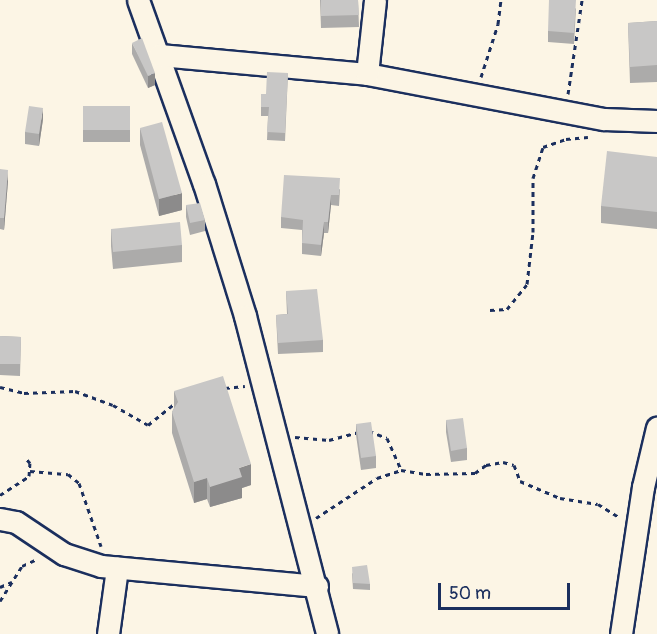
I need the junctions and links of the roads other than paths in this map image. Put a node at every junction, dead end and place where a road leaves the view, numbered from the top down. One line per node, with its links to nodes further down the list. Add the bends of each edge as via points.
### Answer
1 (138, 0): 3 (street)
2 (375, 0): 4 (street)
3 (159, 55): 4 (street); 9 (street, via 204,184 264,386)
4 (367, 74): 5 (street, via 604,119)
5 (657, 121)
6 (657, 428): 12 (street)
7 (0, 519): 8 (street, via 16,522 58,550)
8 (113, 567): 9 (street); 10 (street)
9 (317, 586): 11 (street)
10 (108, 634)
11 (327, 634)
12 (621, 634)

